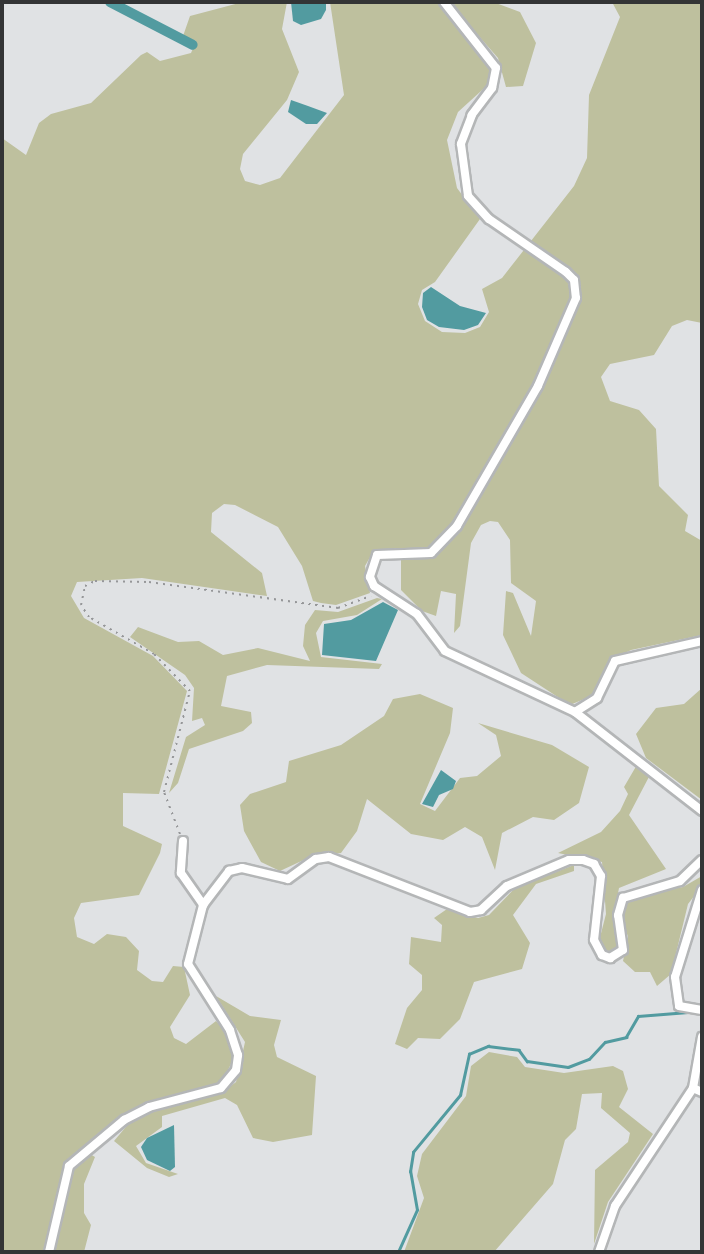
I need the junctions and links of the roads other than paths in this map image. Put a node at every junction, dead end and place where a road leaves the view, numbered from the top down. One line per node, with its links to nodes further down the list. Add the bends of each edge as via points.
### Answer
1 (444, 2): 3 (street, via 496,68 492,88 472,115 461,144 461,174 468,196 489,219 566,272 574,280 576,298 538,386 457,526 431,553 377,555 370,577 381,591 417,614 445,651)
2 (702, 640): 3 (street, via 615,662 597,698)
3 (575, 712): 4 (street)
4 (702, 811)
5 (183, 841): 8 (street, via 181,873)
6 (702, 860): 8 (street, via 680,881 623,898 618,915 623,950 610,958 601,955 594,940 601,876 594,864 583,860 569,860 507,886 481,910 470,912 329,858 316,859 288,879 242,868 229,871)
7 (702, 890): 9 (street, via 675,977 680,1006)
8 (203, 905): 13 (street, via 188,964 230,1030 238,1055 236,1070 221,1088 149,1107 124,1120 69,1166)
9 (702, 1010)
10 (702, 1037): 11 (street)
11 (693, 1088): 12 (street); 14 (street, via 614,1206)
12 (702, 1093)
13 (49, 1252)
14 (599, 1252)

